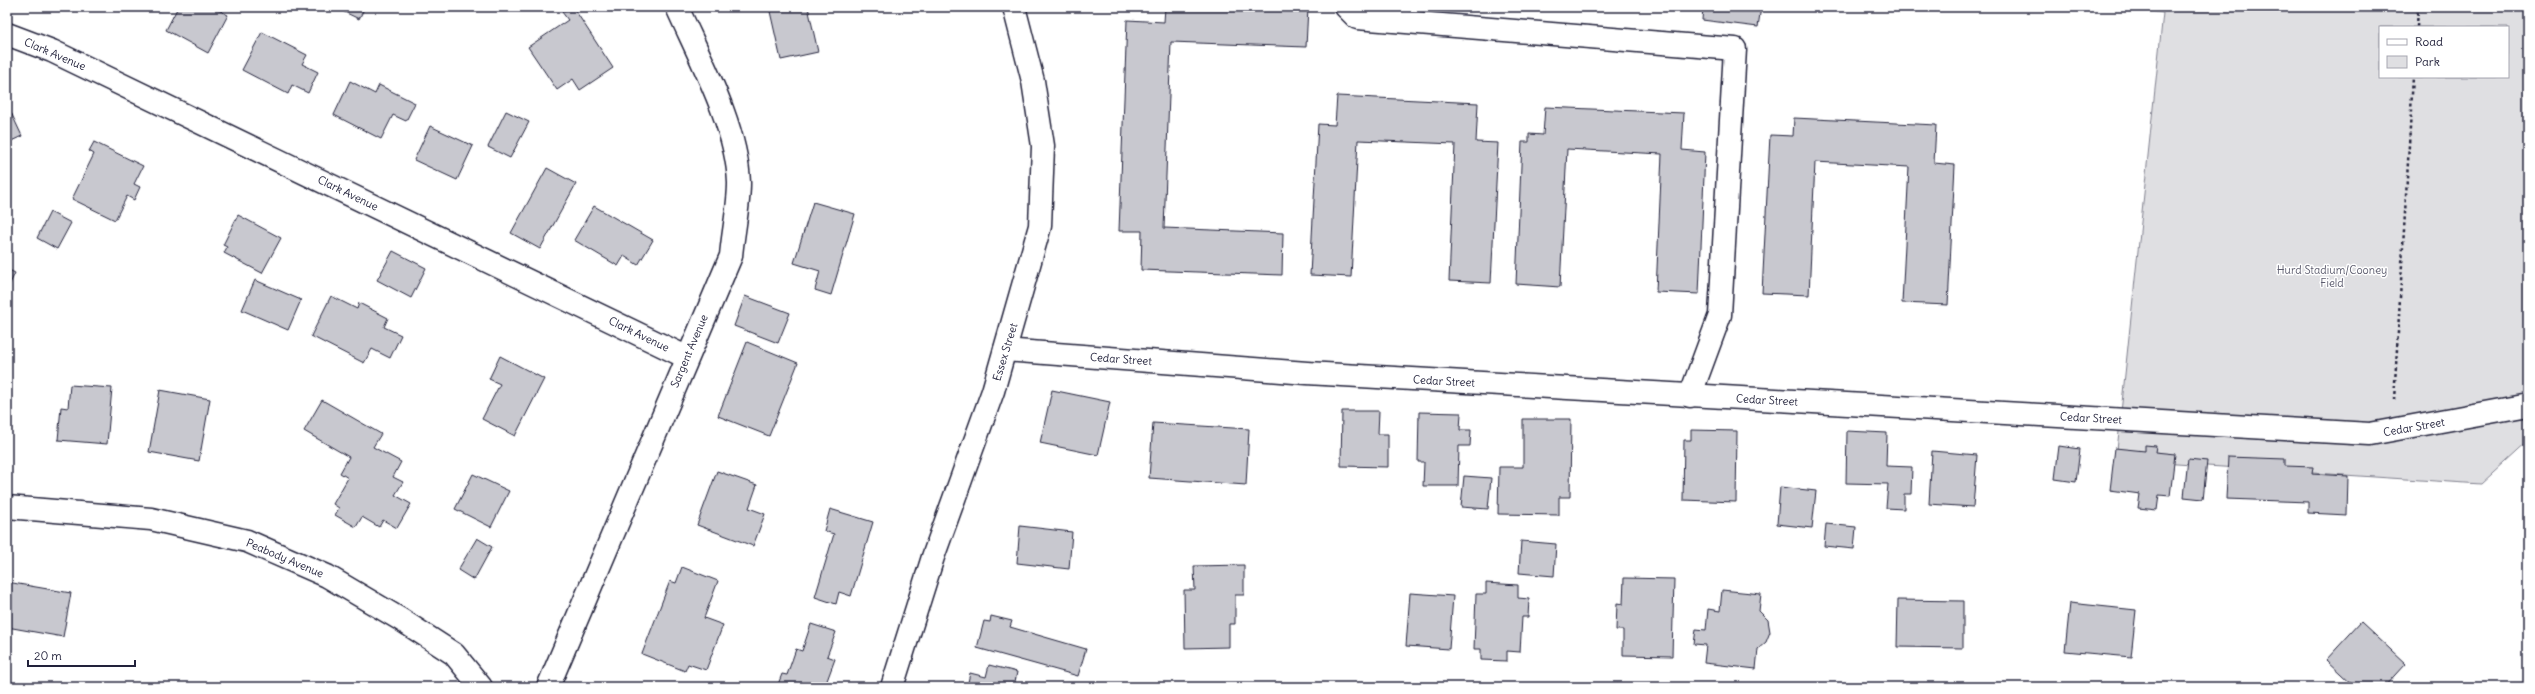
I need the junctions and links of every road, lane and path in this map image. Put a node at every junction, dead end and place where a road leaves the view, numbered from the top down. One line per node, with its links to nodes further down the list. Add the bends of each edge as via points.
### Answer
1 (677, 7): 9 (street, Sargent Avenue, via 725,118 735,148 739,183 731,256)
2 (1014, 7): 8 (street, Essex Street, via 1033,81 1043,146 1040,226)
3 (1346, 7): 10 (street, via 1357,18 1735,49 1720,315)
4 (2418, 7): 5 (path)
5 (2417, 26)
6 (7, 34): 9 (street, Clark Avenue, via 59,54)
7 (2413, 78): 12 (path)
8 (1005, 350): 10 (street, Cedar Street, via 1306,373); 16 (street, Essex Street, via 993,391 933,557)
9 (686, 357): 15 (street, Sargent Avenue)
10 (1690, 396): 12 (street, Cedar Street, via 2370,434)
11 (2528, 405): 12 (street, Cedar Street)
12 (2392, 430)
13 (7, 507): 14 (street, Peabody Avenue, via 151,519 248,541 327,576 400,619 454,654)
14 (481, 687)
15 (548, 687)
16 (892, 687)

